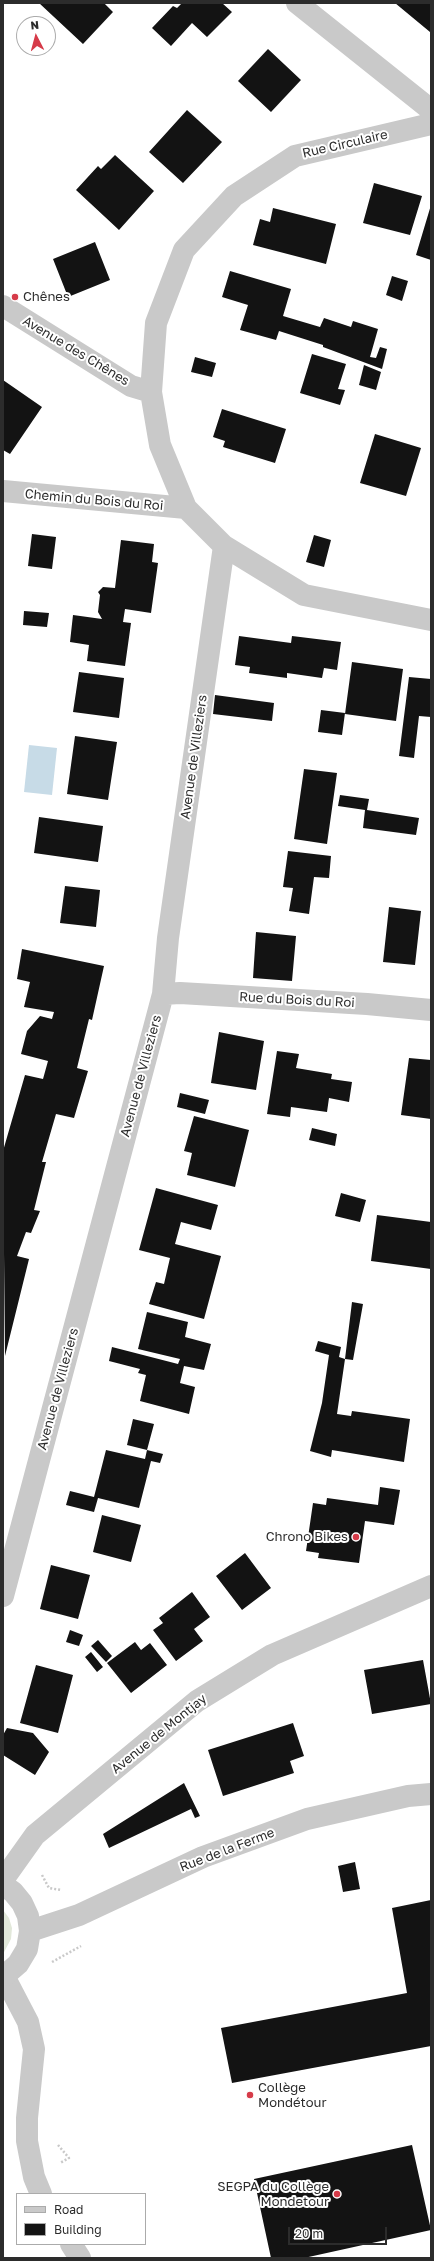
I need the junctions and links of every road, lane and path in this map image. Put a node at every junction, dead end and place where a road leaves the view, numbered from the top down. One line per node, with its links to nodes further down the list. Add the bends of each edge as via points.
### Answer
1 (297, 3): 2 (street)
2 (431, 110)
3 (431, 124): 5 (street, Rue Circulaire, via 296,156 234,196 184,250 156,323)
4 (3, 306): 5 (street, Avenue des Chênes, via 131,386)
5 (151, 392): 7 (street, Rue Circulaire, via 160,444)
6 (3, 491): 7 (street, Chemin du Bois du Roi)
7 (186, 508): 8 (street, Rue Circulaire)
8 (224, 546): 9 (street, Rue Circulaire, via 304,594); 10 (street, Avenue de Villeziers, via 168,938)
9 (431, 620)
10 (163, 994): 11 (street, Rue du Bois du Roi, via 180,993); 13 (street, Avenue de Villeziers)
11 (431, 1010)
12 (431, 1586): 15 (street, Avenue de Montjay, via 272,1655 197,1701)
13 (3, 1596)
14 (431, 1794): 18 (street, Rue de la Ferme, via 408,1796 307,1819 203,1857)
15 (36, 1835): 16 (street, Avenue de Montjay); 18 (path, via 47,1850 39,1870 49,1888 77,1893)
16 (3, 1880)
17 (3, 1885): 19 (street, via 22,1903 28,1916)
18 (80, 1915): 19 (street, Rue de la Ferme); 20 (path, via 86,1944)
19 (30, 1931): 21 (street, via 27,1949 18,1964)
20 (49, 1964)
21 (4, 1976): 23 (street, via 28,2022 34,2049 27,2140)
22 (55, 2141): 23 (path, via 69,2158)
23 (38, 2186)
24 (72, 2245): 25 (street)
25 (80, 2258)

